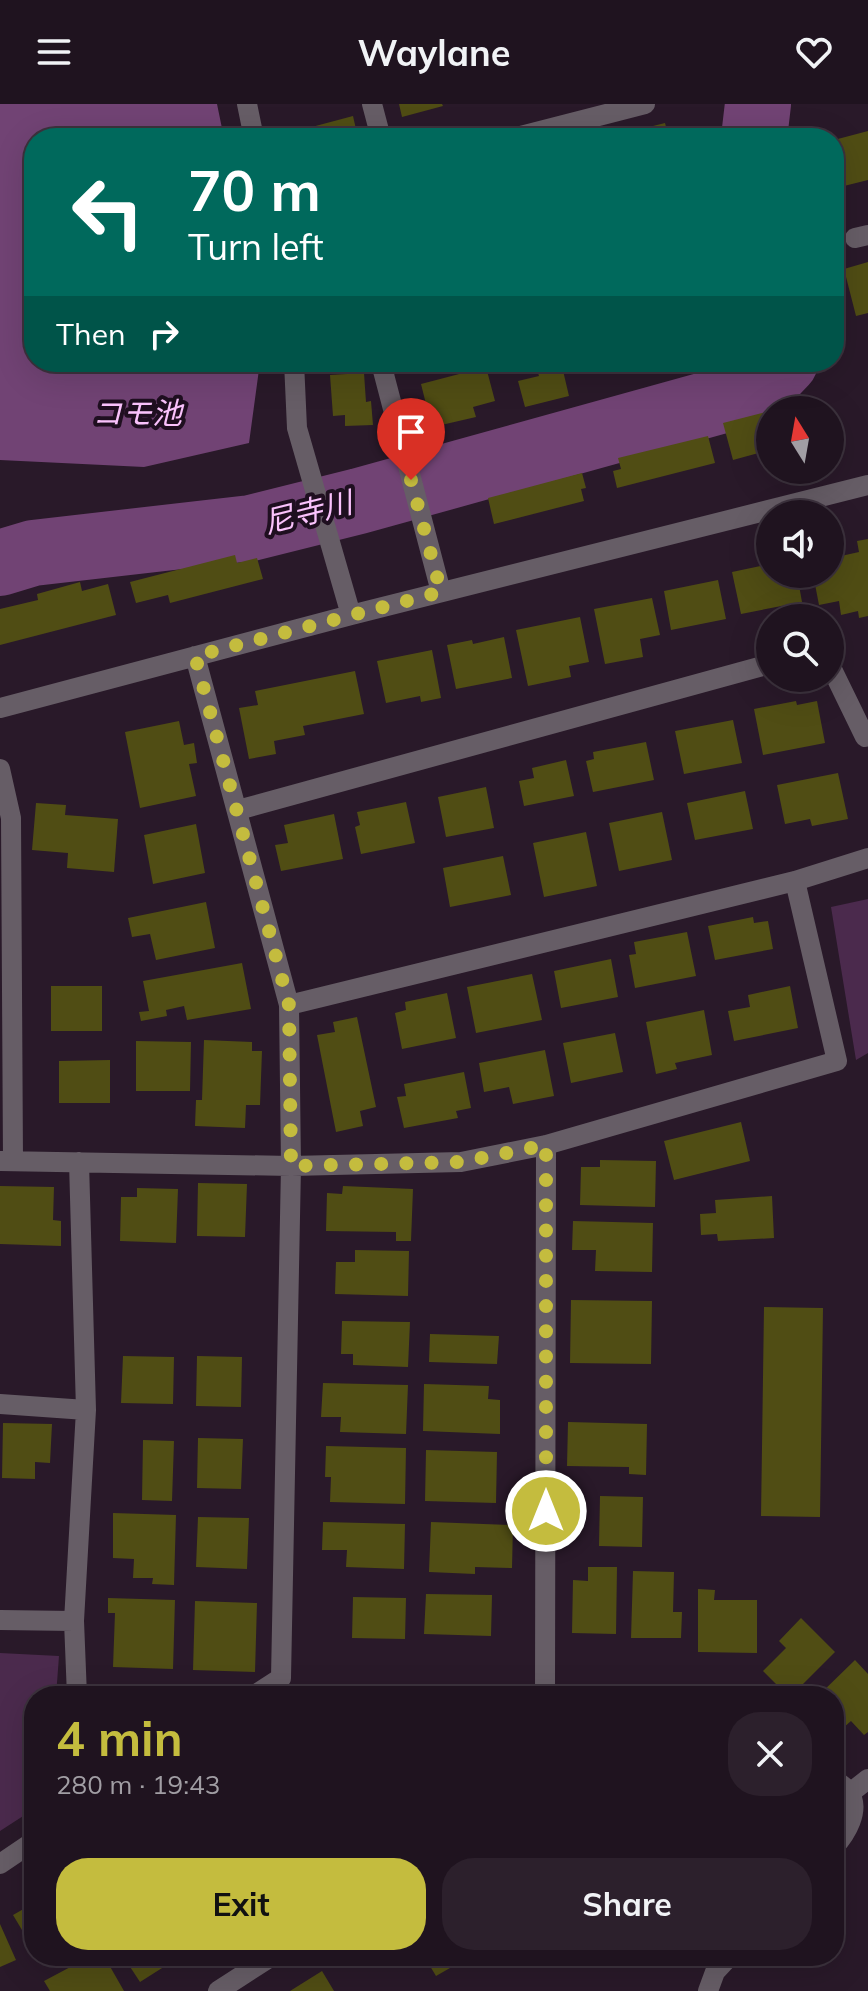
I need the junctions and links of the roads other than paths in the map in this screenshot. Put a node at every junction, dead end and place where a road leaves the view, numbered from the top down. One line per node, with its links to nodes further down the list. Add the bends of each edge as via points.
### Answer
1 (247, 104): 4 (street)
2 (372, 104): 5 (street)
3 (645, 104): 6 (street)
4 (252, 128)
5 (378, 128)
6 (584, 128)
7 (294, 372): 11 (street, via 297,428)
8 (383, 372): 10 (street)
9 (868, 485): 10 (street)
10 (441, 592): 11 (street)
11 (351, 615): 12 (street)
12 (195, 656): 15 (street); 18 (street)
13 (756, 668): 18 (street)
14 (843, 692): 16 (street)
15 (0, 708)
16 (867, 741)
17 (0, 769): 21 (street, via 11,818)
18 (238, 810): 22 (street)
19 (868, 858): 20 (street)
20 (795, 881): 22 (street); 23 (street, via 837,1061)
21 (6, 981): 24 (street)
22 (289, 1005): 26 (street)
23 (546, 1145): 26 (street, via 461,1162); 33 (street)
24 (6, 1161): 25 (street)
25 (79, 1162): 26 (street); 28 (street)
26 (291, 1166): 32 (street, via 281,1678)
27 (0, 1404): 28 (street)
28 (86, 1410): 30 (street)
29 (0, 1620): 30 (street)
30 (74, 1621): 31 (street)
31 (77, 1686)
32 (269, 1686)
33 (545, 1686)
34 (868, 1779): 36 (street)
35 (844, 1788): 36 (street)
36 (850, 1793): 37 (street, via 854,1810)
37 (844, 1836)
38 (24, 1848): 39 (street)
39 (0, 1864)
40 (257, 1966): 42 (street)
41 (721, 1966): 43 (street)
42 (218, 1991)
43 (708, 1991)

